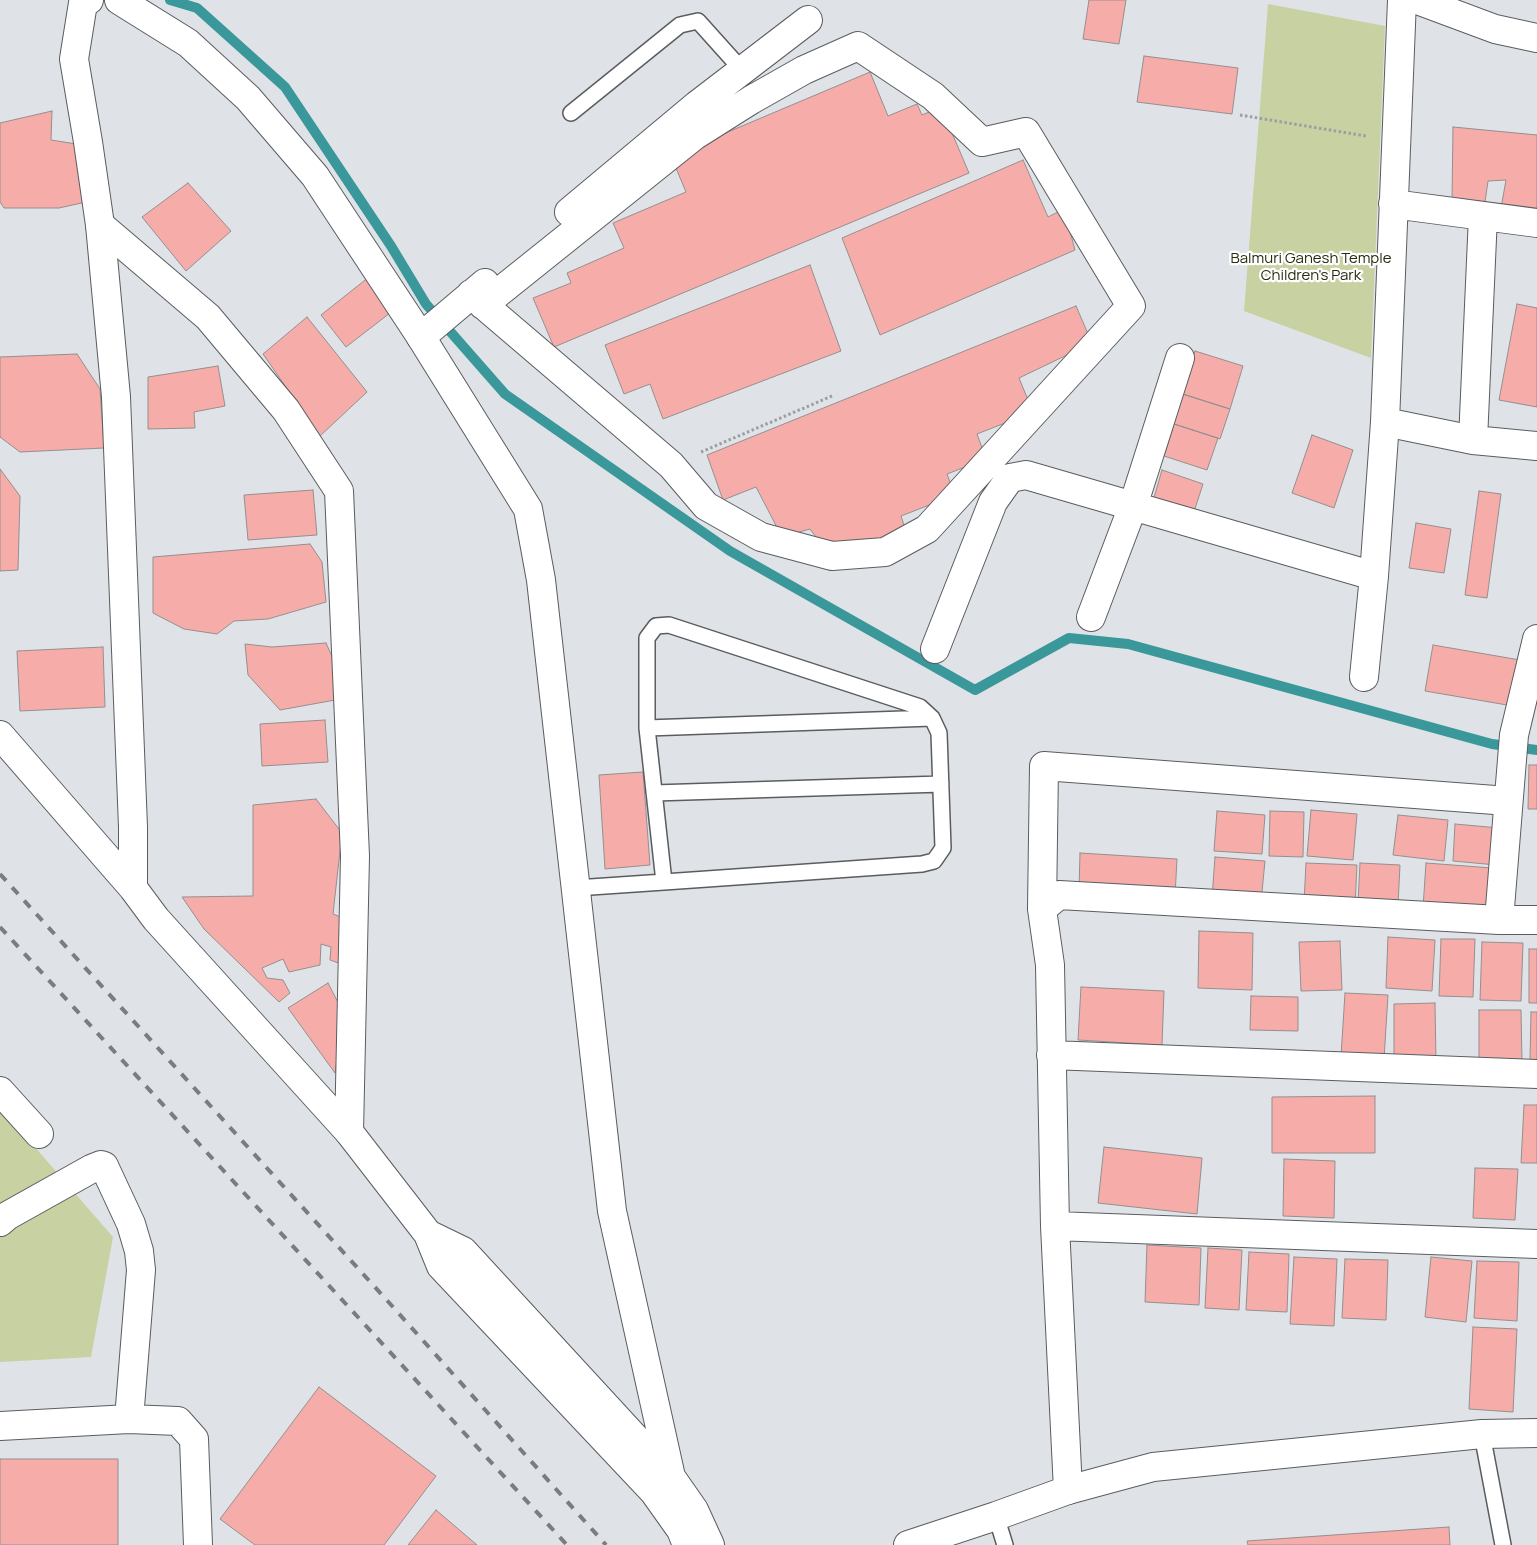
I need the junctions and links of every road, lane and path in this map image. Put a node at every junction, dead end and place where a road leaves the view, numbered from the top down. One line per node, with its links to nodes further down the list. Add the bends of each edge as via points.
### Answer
1 (89, 0): 15 (street, via 83,3 74,59)
2 (119, 0): 17 (street, via 188,43 248,98 315,176)
3 (1402, 0): 11 (street)
4 (1417, 0): 6 (street, via 1495,29)
5 (808, 20): 7 (street)
6 (1537, 38)
7 (742, 70): 8 (lane, via 698,21 680,25); 10 (street)
8 (572, 113)
9 (1240, 114): 11 (path)
10 (704, 115): 16 (street); 23 (street, via 751,100 804,70 858,46 933,96 982,142 1026,132 1131,306 927,529 885,552 832,556 761,537 706,506)
11 (1396, 141): 12 (street)
12 (1393, 204): 13 (street); 20 (street)
13 (1483, 216): 14 (street); 21 (street)
14 (1537, 223)
15 (100, 225): 37 (street, via 116,397); 45 (street, via 208,318 286,410 339,492 355,856)
16 (477, 300): 17 (street); 23 (street)
17 (430, 329): 38 (street, via 528,510 541,580)
18 (1180, 358): 24 (street)
19 (832, 396): 23 (path)
20 (1385, 422): 21 (street); 25 (street)
21 (1474, 440): 22 (street)
22 (1537, 446)
23 (671, 465)
24 (1132, 506): 25 (street); 26 (street); 28 (street, via 1026,475 1010,478 993,502)
25 (1374, 576): 29 (street)
26 (1091, 618)
27 (1537, 639): 35 (street, via 1514,735)
28 (935, 649)
29 (1364, 677)
30 (932, 718): 31 (lane); 31 (lane, via 920,707 669,625 656,626 646,638); 33 (lane, via 939,733)
31 (647, 728): 34 (lane)
32 (0, 735): 37 (street)
33 (941, 784): 34 (lane); 36 (lane, via 943,848 934,861)
34 (654, 793): 36 (lane)
35 (1508, 801): 39 (street, via 1044,766); 40 (street)
36 (664, 882): 38 (lane)
37 (133, 888): 45 (street, via 156,919)
38 (576, 888): 55 (street, via 612,1211)
39 (1042, 909): 40 (street, via 1059,895); 42 (street, via 1050,965)
40 (1499, 920): 41 (street)
41 (1537, 920)
42 (1051, 1055): 43 (street); 48 (street)
43 (1537, 1074)
44 (0, 1091): 46 (street)
45 (349, 1132): 49 (street)
46 (39, 1134)
47 (0, 1222): 51 (street, via 91,1169 104,1166 131,1224 141,1270)
48 (1054, 1226): 50 (street); 56 (street)
49 (428, 1234): 55 (street, via 462,1251); 59 (street, via 441,1266 654,1492 681,1530)
50 (1537, 1244)
51 (129, 1419): 52 (street); 58 (street, via 178,1421 194,1439)
52 (0, 1426)
53 (1482, 1434): 54 (street); 56 (street, via 1153,1467); 63 (lane)
54 (1537, 1434)
55 (672, 1476): 60 (street, via 694,1510)
56 (1068, 1490): 57 (street)
57 (996, 1516): 61 (street); 62 (lane)
58 (198, 1545)
59 (687, 1545)
60 (710, 1545)
61 (908, 1545)
62 (1005, 1545)
63 (1502, 1545)

